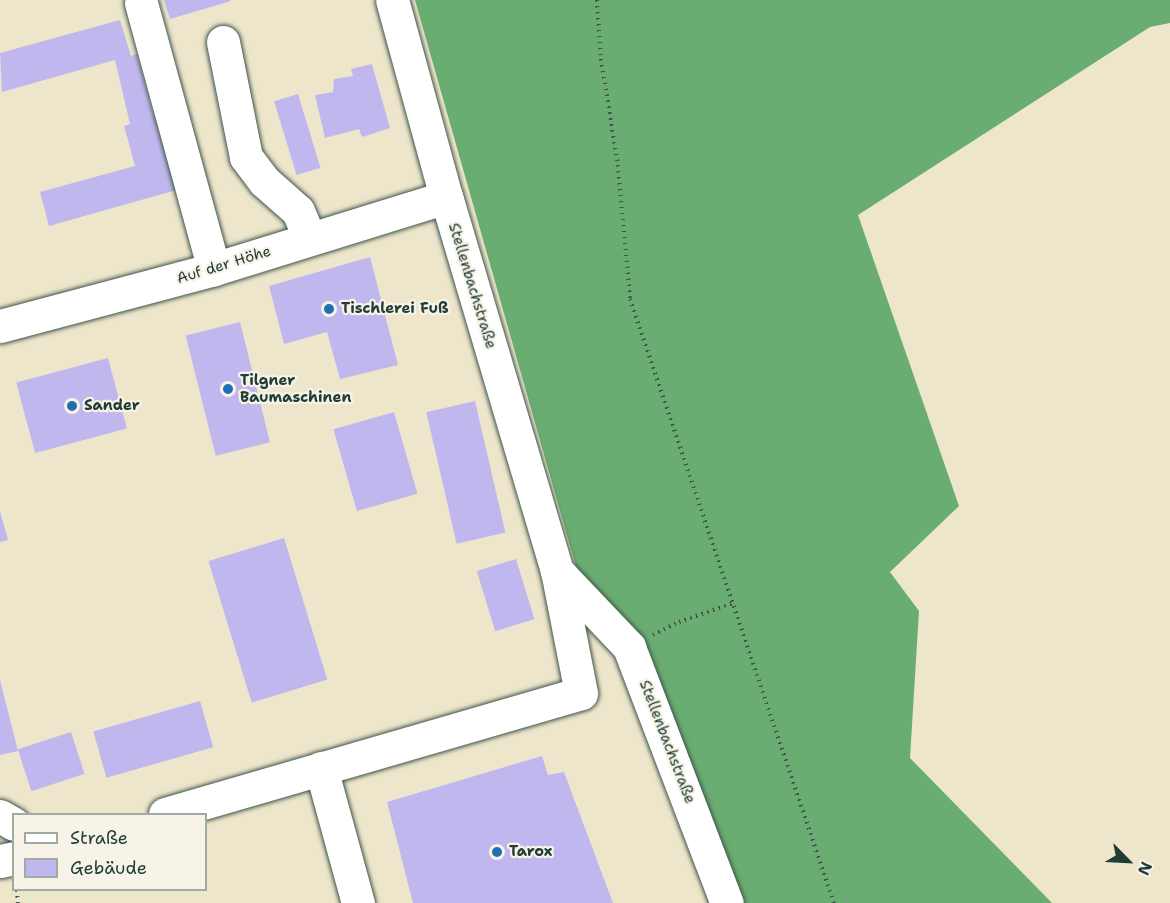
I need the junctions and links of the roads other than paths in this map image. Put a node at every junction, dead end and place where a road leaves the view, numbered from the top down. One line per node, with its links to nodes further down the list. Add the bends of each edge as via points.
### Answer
1 (392, 0): 4 (street, Stellenbachstraße)
2 (141, 3): 6 (street)
3 (223, 42): 5 (street, via 246,157 264,181 298,211)
4 (446, 197): 5 (street, Auf der Höhe); 8 (street, Stellenbachstraße)
5 (310, 239): 6 (street, Auf der Höhe)
6 (214, 269): 7 (street, Auf der Höhe)
7 (0, 326)
8 (557, 571): 9 (street, Stellenbachstraße, via 581,693); 12 (street, Stellenbachstraße, via 629,647)
9 (321, 768): 10 (street, Stellenbachstraße); 11 (street)
10 (168, 813)
11 (358, 903)
12 (727, 903)

